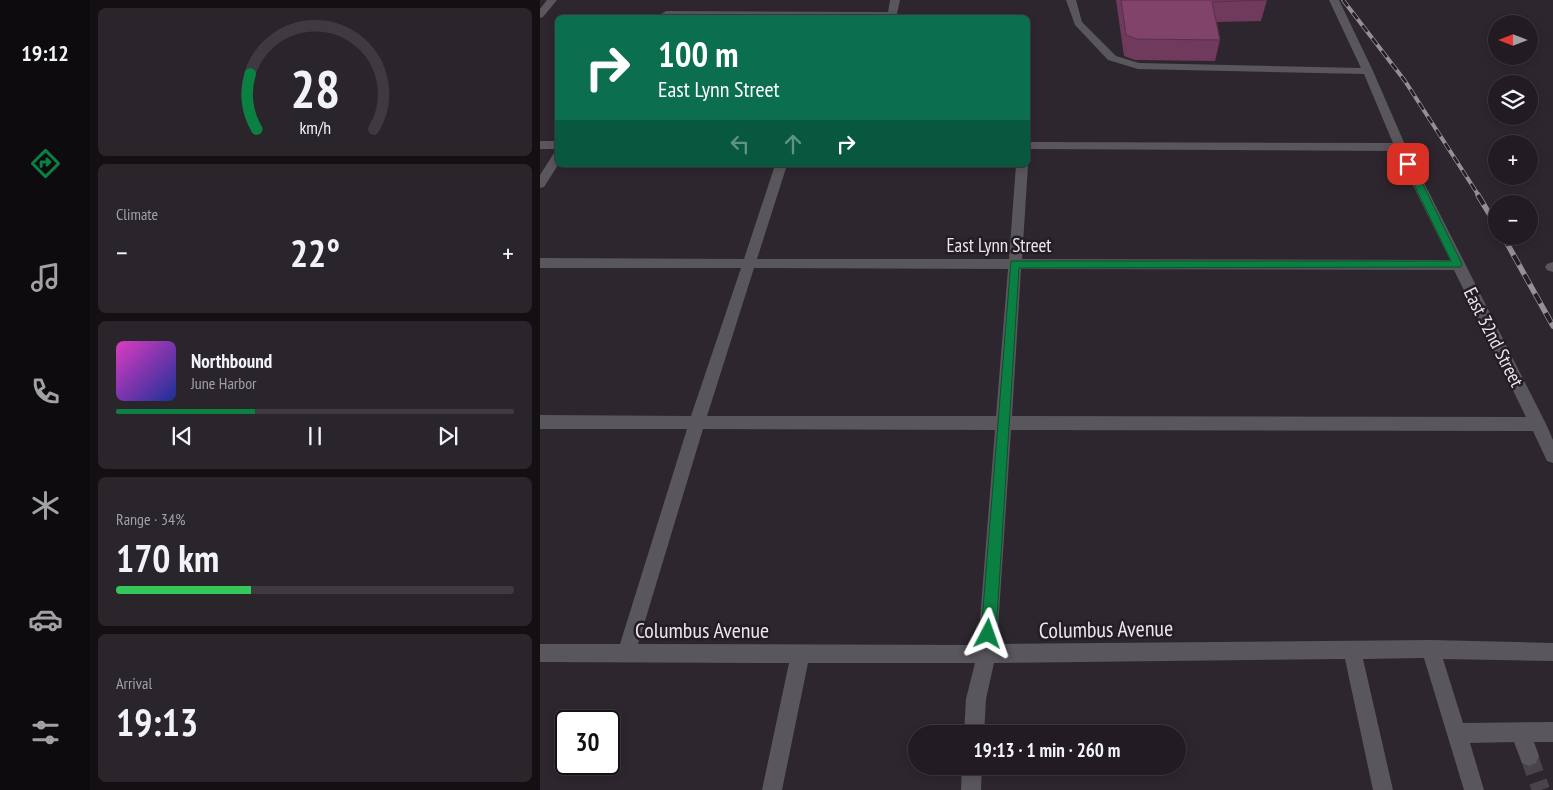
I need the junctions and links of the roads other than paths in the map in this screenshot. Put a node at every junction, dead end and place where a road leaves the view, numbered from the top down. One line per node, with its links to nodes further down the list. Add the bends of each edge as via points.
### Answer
1 (552, 0): 6 (street)
2 (895, 0): 8 (street)
3 (1071, 0): 9 (street, via 1078,23 1112,58 1138,66)
4 (1334, 0): 9 (street, East 32nd Street)
5 (666, 14): 7 (street)
6 (540, 15)
7 (778, 15)
8 (891, 15)
9 (1368, 71): 13 (street, East 32nd Street)
10 (540, 145): 11 (street)
11 (555, 145)
12 (1030, 146): 13 (street)
13 (1400, 147): 21 (street, East 32nd Street)
14 (555, 161): 17 (street)
15 (780, 167): 19 (street)
16 (1022, 167): 20 (street)
17 (540, 184)
18 (540, 263): 19 (street, East Lynn Street)
19 (750, 264): 20 (street, East Lynn Street); 23 (street)
20 (1015, 264): 21 (street, East Lynn Street); 24 (street)
21 (1457, 264): 25 (street, East 32nd Street)
22 (540, 422): 23 (street)
23 (697, 422): 24 (street); 31 (street)
24 (1003, 422): 25 (street); 33 (street)
25 (1538, 424): 26 (street, East 32nd Street)
26 (1553, 456)
27 (1431, 649): 28 (street, Columbus Avenue); 29 (street, Columbus Avenue); 37 (street)
28 (1352, 650): 33 (street, Columbus Avenue); 42 (street)
29 (1553, 652)
30 (540, 653): 31 (street, Columbus Avenue)
31 (626, 653): 32 (street, Columbus Avenue)
32 (800, 654): 33 (street, Columbus Avenue); 40 (street)
33 (987, 654): 34 (street, via 976,699)
34 (975, 725)
35 (1521, 732): 36 (street); 37 (street); 38 (street)
36 (1553, 732)
37 (1457, 734): 43 (street)
38 (1529, 756)
39 (971, 775): 41 (street)
40 (772, 790)
41 (970, 790)
42 (1383, 790)
43 (1474, 790)

